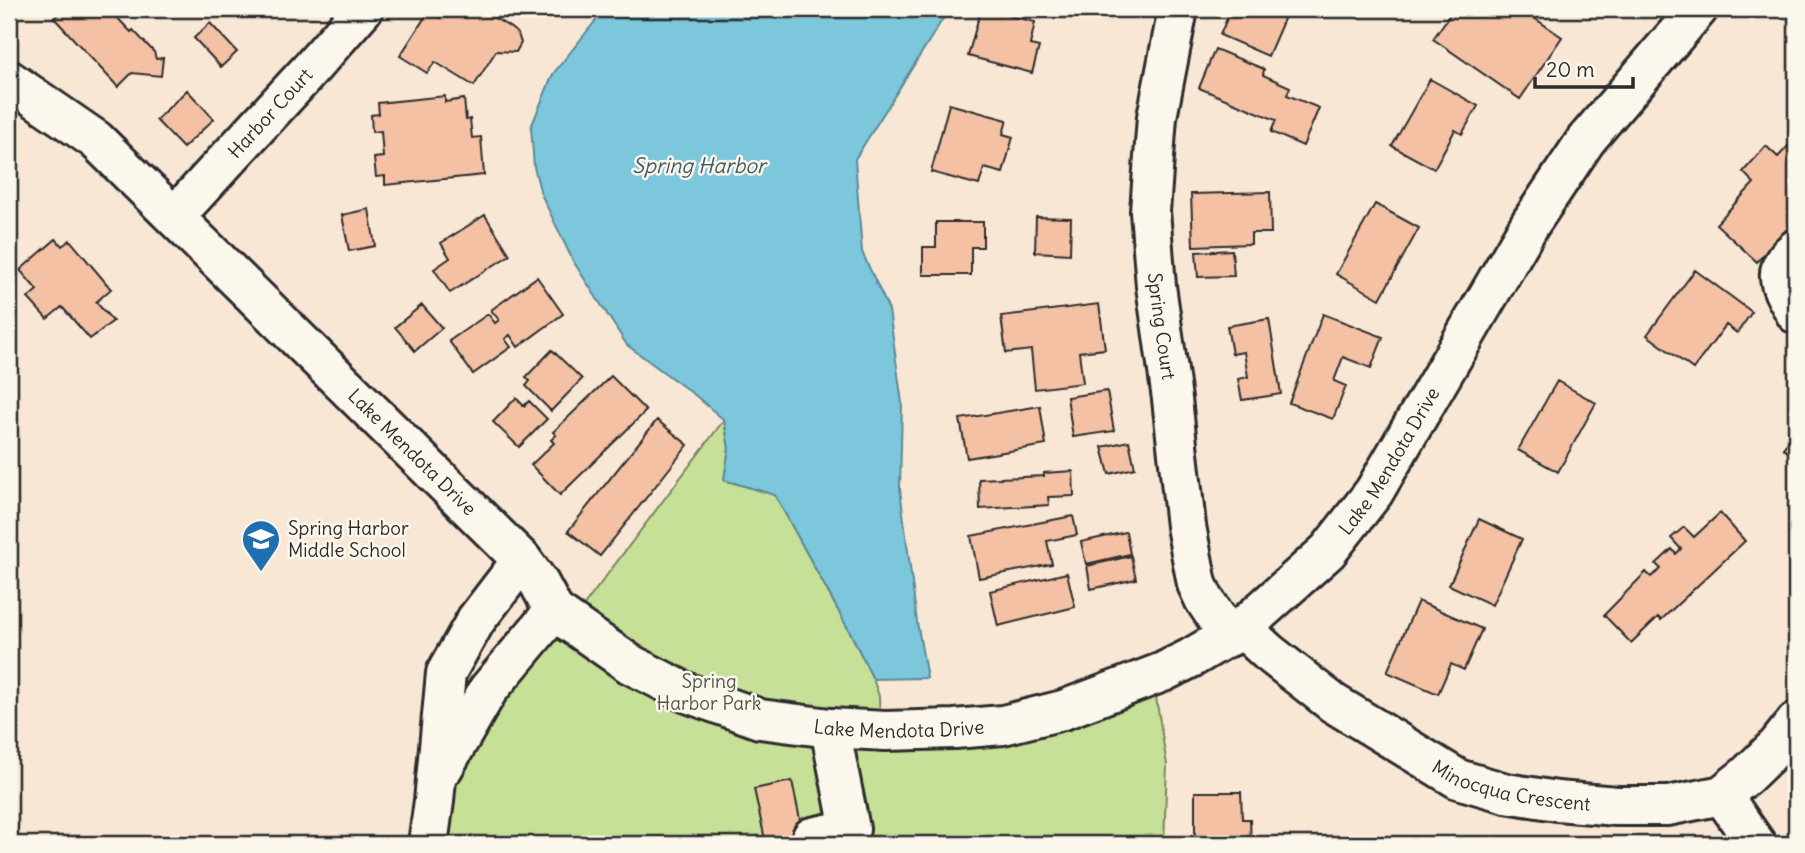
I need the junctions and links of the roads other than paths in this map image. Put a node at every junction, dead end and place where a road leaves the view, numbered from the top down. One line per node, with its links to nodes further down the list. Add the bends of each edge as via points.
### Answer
1 (363, 9): 5 (street, Harbor Court)
2 (1178, 9): 10 (street, Spring Court, via 1157,117 1150,211 1156,286 1197,584 1204,599)
3 (1698, 9): 10 (street, Lake Mendota Drive, via 1586,140 1523,236 1374,492 1328,551)
4 (9, 80): 5 (street, Lake Mendota Drive, via 96,141)
5 (174, 216): 8 (street, Lake Mendota Drive)
6 (1796, 249): 7 (street, via 1779,272)
7 (1796, 314)
8 (522, 560): 9 (street, Lake Mendota Drive); 14 (street, via 476,620 446,673)
9 (554, 611): 12 (street, Lake Mendota Drive, via 630,664 685,692 760,719); 14 (street, via 488,690 444,762)
10 (1235, 632): 12 (street, Lake Mendota Drive, via 1139,683 1003,725 940,730); 13 (street, Minocqua Crescent, via 1333,704 1458,779 1506,793 1617,806 1668,806)
11 (1796, 722): 13 (street, Minocqua Crescent, via 1769,754)
12 (830, 728): 15 (street, via 850,829)
13 (1722, 795): 17 (street)
14 (434, 801): 16 (street)
15 (812, 837)
16 (428, 844)
17 (1756, 844)

